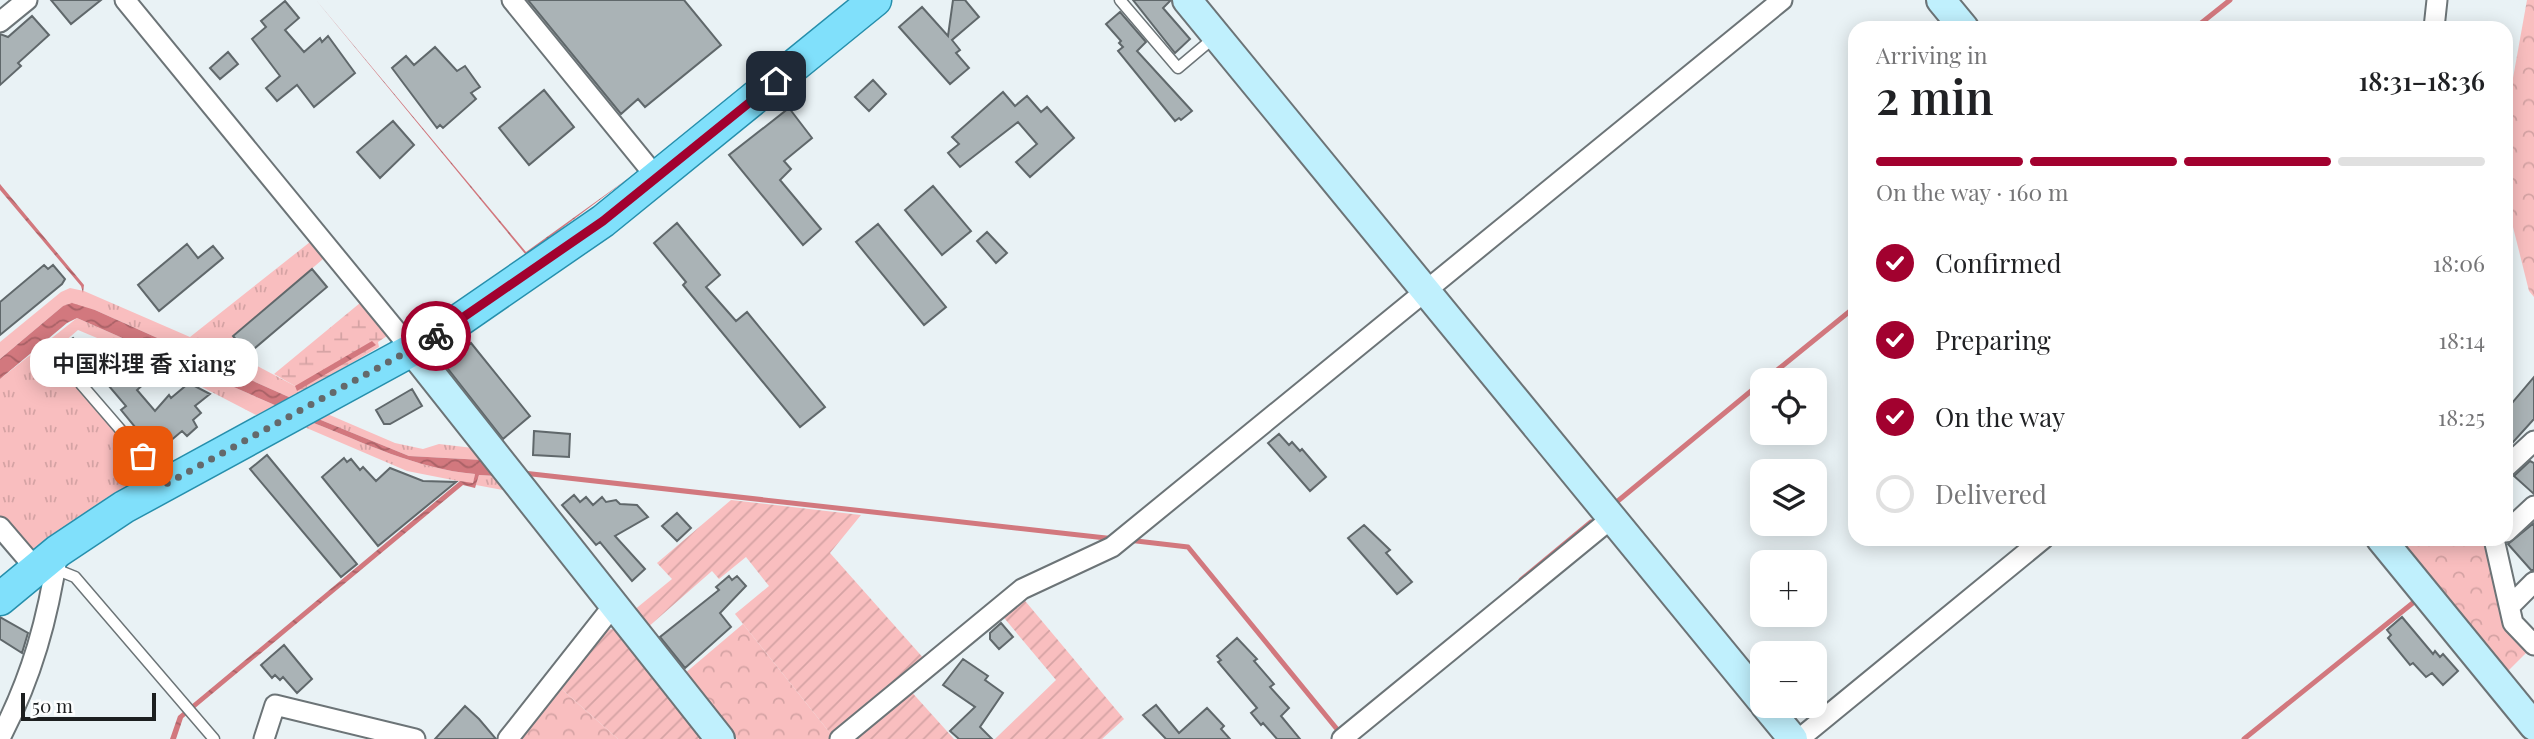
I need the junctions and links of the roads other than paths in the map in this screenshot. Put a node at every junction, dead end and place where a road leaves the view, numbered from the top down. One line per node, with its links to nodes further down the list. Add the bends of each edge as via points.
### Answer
1 (27, 0): 12 (street)
2 (125, 0): 16 (street)
3 (512, 0): 14 (street)
4 (875, 0): 14 (main road)
5 (1120, 0): 13 (lane, via 1178,68)
6 (1187, 0): 13 (street)
7 (1782, 0): 15 (street)
8 (1941, 0): 10 (street)
9 (2437, 0): 11 (street)
10 (1958, 21)
11 (2435, 21)
12 (0, 22)
13 (1216, 36): 15 (street)
14 (657, 178): 16 (main road, via 540,265)
15 (1427, 291): 22 (street); 44 (street, via 1112,547 1022,589)
16 (412, 350): 20 (main road); 31 (street)
17 (81, 384): 20 (lane)
18 (2534, 441): 19 (street)
19 (2513, 460)
20 (166, 484): 28 (main road)
21 (2534, 506): 23 (street)
22 (1612, 518): 34 (street); 37 (street)
23 (2513, 525)
24 (0, 527): 28 (street)
25 (2033, 546): 46 (street)
26 (2387, 546): 36 (street)
27 (2500, 546): 32 (street)
28 (49, 563): 30 (main road); 38 (street, via 50,602 31,673); 39 (lane, via 75,578)
29 (2534, 582): 32 (street)
30 (0, 599)
31 (613, 606): 42 (street); 43 (street)
32 (2510, 606): 33 (street, via 2513,623)
33 (2534, 645)
34 (1750, 686)
35 (1776, 718): 45 (street)
36 (2534, 726)
37 (1346, 736)
38 (0, 738)
39 (214, 739)
40 (264, 739): 41 (street, via 275,705)
41 (415, 739)
42 (508, 739)
43 (720, 739)
44 (840, 739)
45 (1793, 739)
46 (1798, 739)

